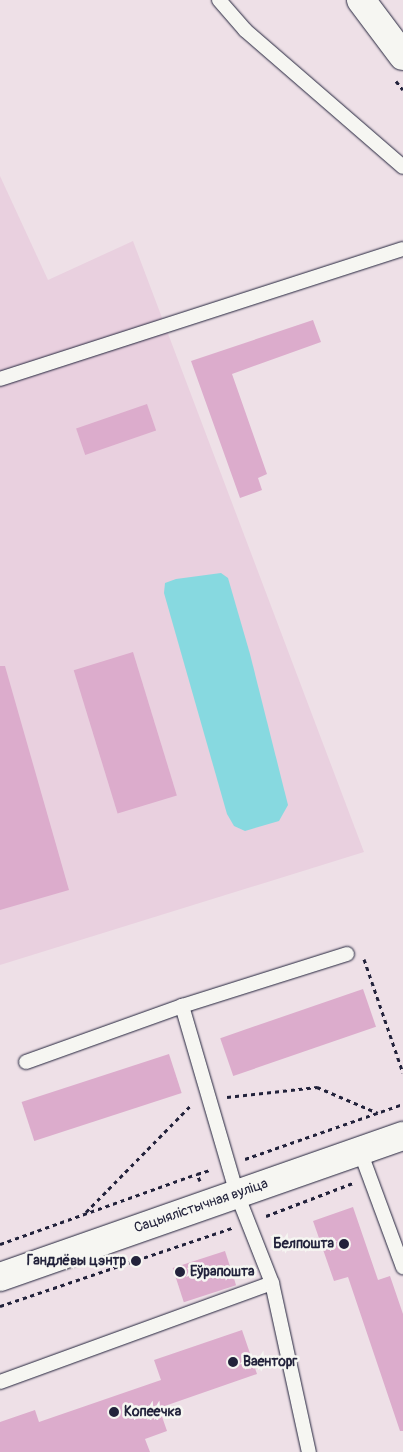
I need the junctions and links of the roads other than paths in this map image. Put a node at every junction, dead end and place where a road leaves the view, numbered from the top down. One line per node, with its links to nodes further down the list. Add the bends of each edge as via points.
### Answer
1 (219, 0): 4 (lane, via 245,30)
2 (361, 0): 3 (main road)
3 (403, 56)
4 (403, 167)
5 (403, 249): 6 (lane)
6 (0, 379)
7 (347, 954): 8 (lane)
8 (182, 1006): 9 (lane); 12 (lane)
9 (26, 1062)
10 (403, 1136): 11 (main road, Сацыялістычная вуліца)
11 (360, 1151): 12 (main road, Сацыялістычная вуліца); 13 (lane)
12 (237, 1194): 14 (main road, Сацыялістычная вуліца); 15 (lane)
13 (403, 1268)
14 (0, 1277)
15 (272, 1283): 16 (lane); 17 (lane)
16 (0, 1382)
17 (309, 1452)

